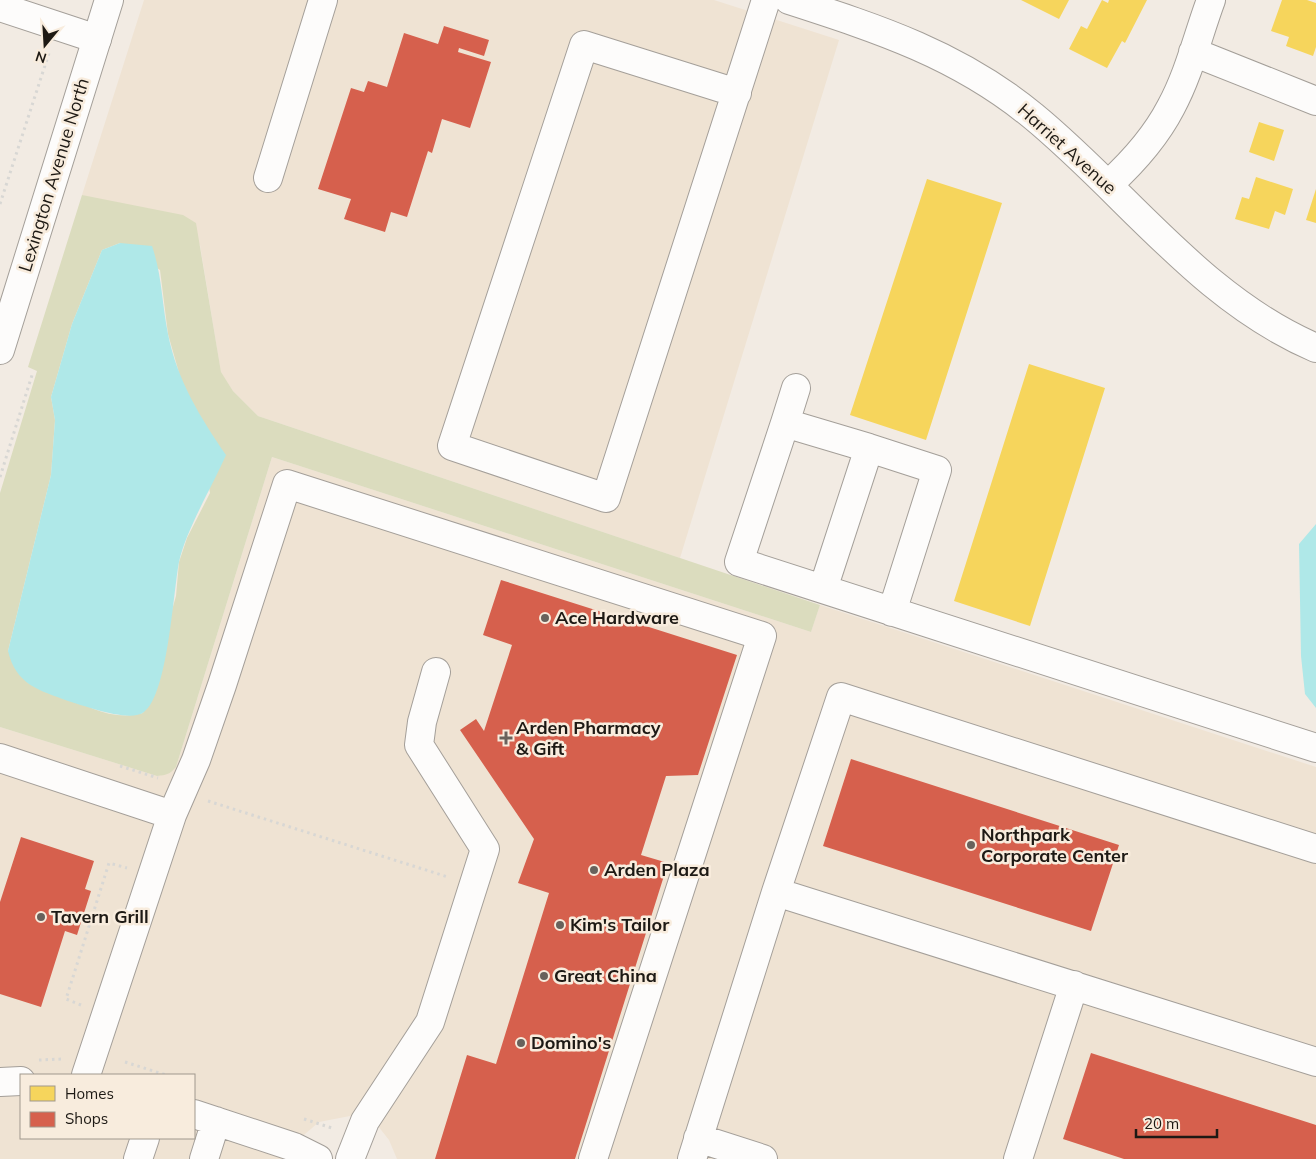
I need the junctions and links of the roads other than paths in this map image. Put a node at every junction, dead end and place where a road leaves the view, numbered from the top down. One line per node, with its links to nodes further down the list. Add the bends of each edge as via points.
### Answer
1 (109, 0): 7 (street, Lexington Avenue North)
2 (324, 0): 11 (street)
3 (766, 0): 9 (street)
4 (789, 0): 12 (street, Harriet Avenue, via 881,30 990,83 1033,116)
5 (1212, 0): 8 (street)
6 (0, 7): 7 (street)
7 (97, 39): 14 (street, Lexington Avenue North)
8 (1192, 52): 10 (street); 12 (street, via 1171,107 1149,141)
9 (736, 92): 9 (street, via 606,498 452,446 584,45)
10 (1316, 101)
11 (268, 178)
12 (1109, 184): 13 (street, Harriet Avenue, via 1162,240 1198,271 1254,314)
13 (1316, 348)
14 (0, 350)
15 (796, 388): 16 (street)
16 (785, 423): 17 (street); 18 (street, via 739,562)
17 (869, 448): 18 (street); 19 (street, via 937,470)
18 (823, 589): 19 (street)
19 (892, 612): 21 (street)
20 (436, 672): 39 (street, via 419,745 485,849 430,1022 365,1121)
21 (1316, 748)
22 (0, 758): 23 (street)
23 (172, 815): 30 (street); 40 (street, via 196,760 287,484 762,636)
24 (1316, 849): 25 (street, via 841,697)
25 (776, 892): 26 (street); 35 (street)
26 (1074, 985): 28 (street); 42 (street)
27 (1316, 1039): 28 (street)
28 (1285, 1052): 29 (street)
29 (1316, 1062)
30 (79, 1067)
31 (20, 1081): 32 (street)
32 (0, 1082)
33 (205, 1118): 37 (street); 38 (street, via 294,1147)
34 (145, 1139): 36 (street)
35 (695, 1148): 41 (street)
36 (138, 1159)
37 (204, 1159)
38 (318, 1159)
39 (350, 1159)
40 (593, 1159)
41 (763, 1159)
42 (1018, 1159)

